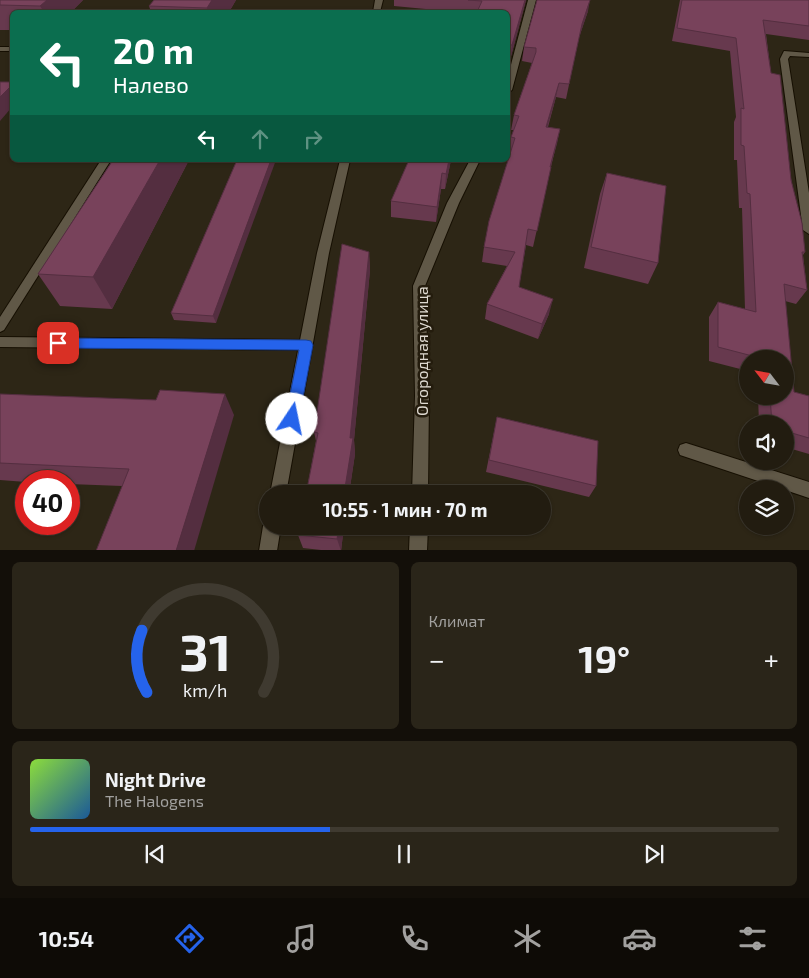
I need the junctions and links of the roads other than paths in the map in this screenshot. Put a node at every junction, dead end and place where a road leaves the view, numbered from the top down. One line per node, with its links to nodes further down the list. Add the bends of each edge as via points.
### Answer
1 (532, 0): 3 (street)
2 (809, 55): 7 (street, via 788,54 784,59)
3 (510, 82)
4 (105, 162): 8 (lane)
5 (344, 162): 10 (street)
6 (474, 162): 13 (street, Огородная улица, via 453,203 419,286)
7 (809, 230)
8 (0, 327)
9 (0, 342): 10 (lane)
10 (306, 345): 12 (street)
11 (686, 450): 14 (street)
12 (280, 485)
13 (420, 485)
14 (809, 490)
15 (270, 535): 17 (street)
16 (419, 535): 18 (street)
17 (268, 550)
18 (418, 550)

